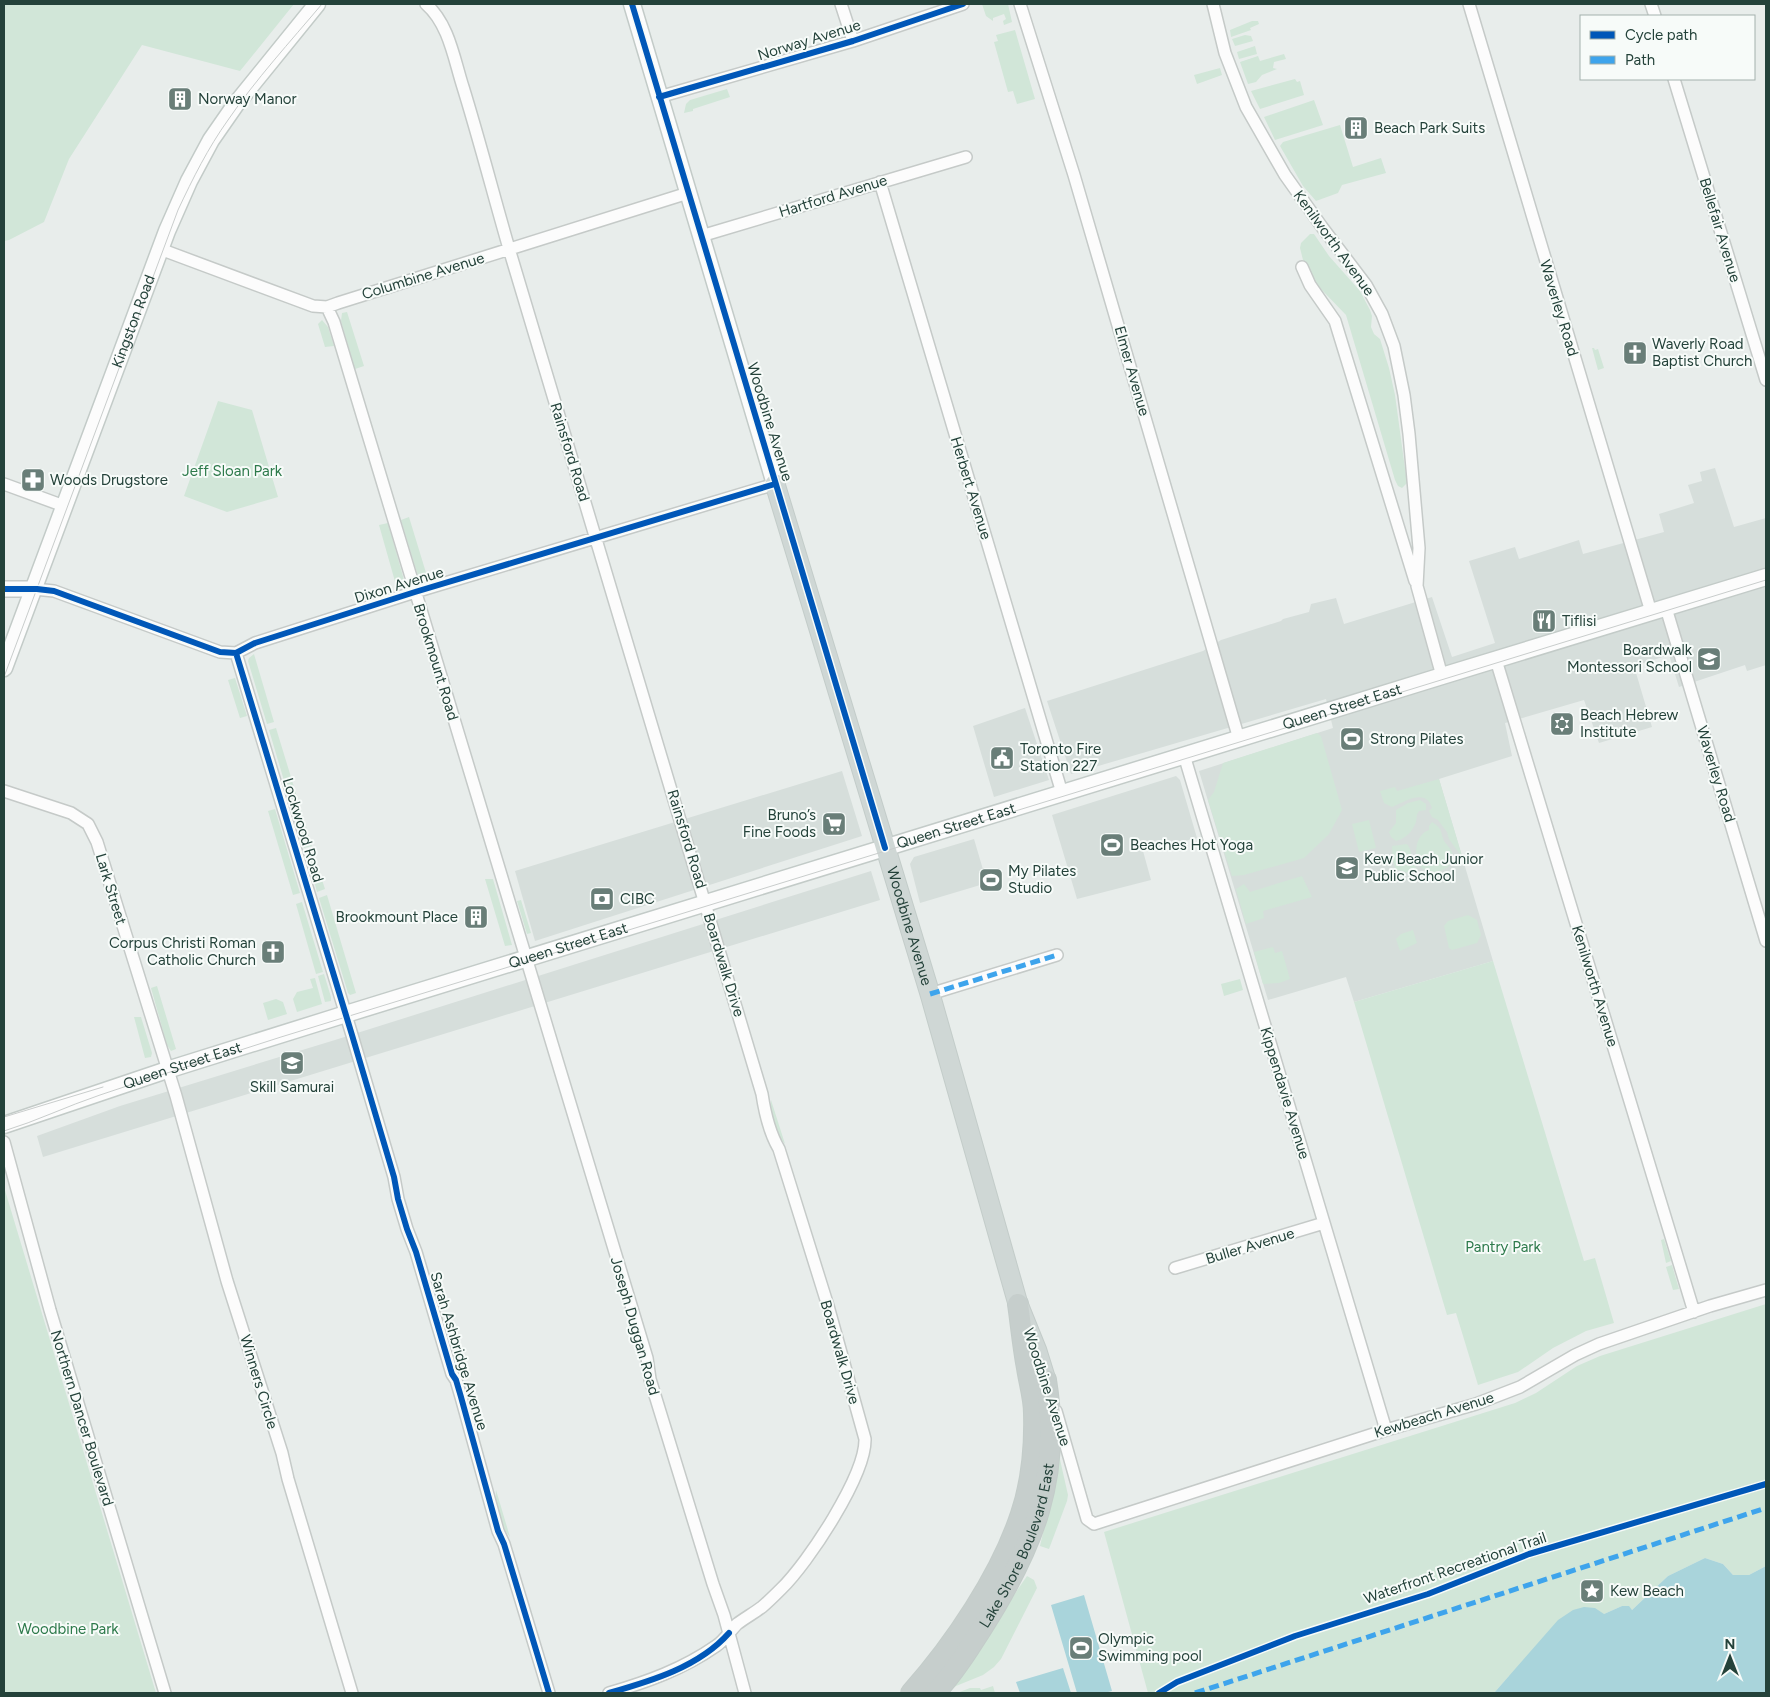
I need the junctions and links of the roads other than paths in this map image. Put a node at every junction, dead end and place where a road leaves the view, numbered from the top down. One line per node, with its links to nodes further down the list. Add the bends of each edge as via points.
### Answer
1 (317, 4): 16 (main road, Kingston Road, via 211,140 188,181)
2 (426, 4): 17 (street, Rainsford Road, via 444,29)
3 (632, 4): 11 (main road, Woodbine Avenue)
4 (842, 4): 9 (street)
5 (963, 4): 9 (street, Norway Avenue)
6 (1020, 4): 35 (street, Elmer Avenue, via 1079,192)
7 (1213, 4): 26 (street, Kenilworth Avenue, via 1225,53 1246,107 1286,175 1366,285 1394,346 1409,434 1419,548)
8 (1469, 4): 30 (street, Waverley Road)
9 (853, 41): 11 (street, Norway Avenue)
10 (1674, 80): 20 (street, Bellefair Avenue)
11 (659, 97): 14 (main road, Woodbine Avenue)
12 (966, 157): 13 (street, Hartford Avenue)
13 (880, 182): 15 (street, Hartford Avenue); 38 (street, Herbert Avenue)
14 (688, 193): 15 (main road, Woodbine Avenue); 17 (street, Columbine Avenue)
15 (701, 236): 22 (main road, Woodbine Avenue)
16 (160, 249): 19 (street, via 313,306); 23 (main road, Kingston Road)
17 (510, 249): 19 (street, Columbine Avenue); 24 (street, Rainsford Road)
18 (1302, 267): 26 (street, Kenilworth Avenue, via 1335,320)
19 (327, 307): 29 (street, Brookmount Road)
20 (1766, 380)
21 (4, 484): 23 (street)
22 (775, 484): 24 (street, Dixon Avenue); 39 (main road, Woodbine Avenue)
23 (64, 506): 28 (main road, Kingston Road)
24 (596, 538): 29 (street, Dixon Avenue); 40 (street, Rainsford Road)
25 (1766, 577): 30 (main road, Queen Street East)
26 (1417, 586): 34 (street, Kenilworth Avenue)
27 (4, 589): 28 (street)
28 (34, 589): 31 (street, via 54,591 220,652); 33 (main road, Kingston Road)
29 (415, 592): 31 (street, Dixon Avenue, via 255,643); 43 (street, Brookmount Road)
30 (1659, 610): 32 (main road, Queen Street East); 41 (street, Waverley Road)
31 (236, 653): 45 (street, Lockwood Road)
32 (1496, 660): 34 (main road, Queen Street East); 53 (street, Kenilworth Avenue)
33 (4, 668)
34 (1442, 676): 35 (main road, Queen Street East)
35 (1239, 739): 36 (main road, Queen Street East)
36 (1184, 756): 38 (main road, Queen Street East); 49 (street, Kippendavie Avenue)
37 (4, 791): 46 (street, Lark Street, via 72,813 88,824 105,866)
38 (1062, 793): 39 (main road, Queen Street East)
39 (885, 848): 40 (main road, Queen Street East); 44 (main road, Woodbine Avenue)
40 (706, 904): 43 (main road, Queen Street East); 58 (street, Boardwalk Drive, via 772,1136 779,1149 828,1306 865,1439 859,1469 805,1562 783,1588)
41 (1766, 941)
42 (1057, 955): 44 (street)
43 (526, 959): 45 (main road, Queen Street East); 58 (street, Joseph Duggan Road, via 647,1358 650,1380)
44 (930, 994): 52 (main road, Woodbine Avenue)
45 (346, 1014): 46 (main road, Queen Street East); 61 (street, Sarah Ashbridge Avenue, via 398,1199 456,1380 489,1503)
46 (167, 1070): 47 (main road, Queen Street East); 60 (street, Winners Circle, via 227,1281)
47 (4, 1125)
48 (4, 1142): 59 (street, Northern Dancer Boulevard, via 50,1310)
49 (1324, 1223): 50 (street, Buller Avenue); 56 (street, Kippendavie Avenue)
50 (1175, 1268)
51 (1766, 1290): 53 (street, Kewbeach Avenue)
52 (1018, 1304): 54 (main road, Woodbine Avenue); 55 (highway, Woodbine Avenue)
53 (1694, 1312): 56 (street, Kewbeach Avenue, via 1575,1354 1520,1387 1476,1404)
54 (1046, 1380): 57 (street, Woodbine Avenue, via 1087,1520); 65 (highway, Lake Shore Boulevard East, via 1051,1453 1036,1524 1006,1591)
55 (1034, 1410): 64 (highway, Lake Shore Boulevard East, via 1034,1454 1021,1514 1008,1546 958,1633)
56 (1386, 1430): 57 (street, Kewbeach Avenue)
57 (1094, 1524)
58 (729, 1633): 62 (street, Boardwalk Drive, via 718,1645 676,1670); 63 (street, Joseph Duggan Road)
59 (165, 1693)
60 (352, 1693)
61 (549, 1693)
62 (610, 1693)
63 (745, 1693)
64 (911, 1693)
65 (935, 1693)

